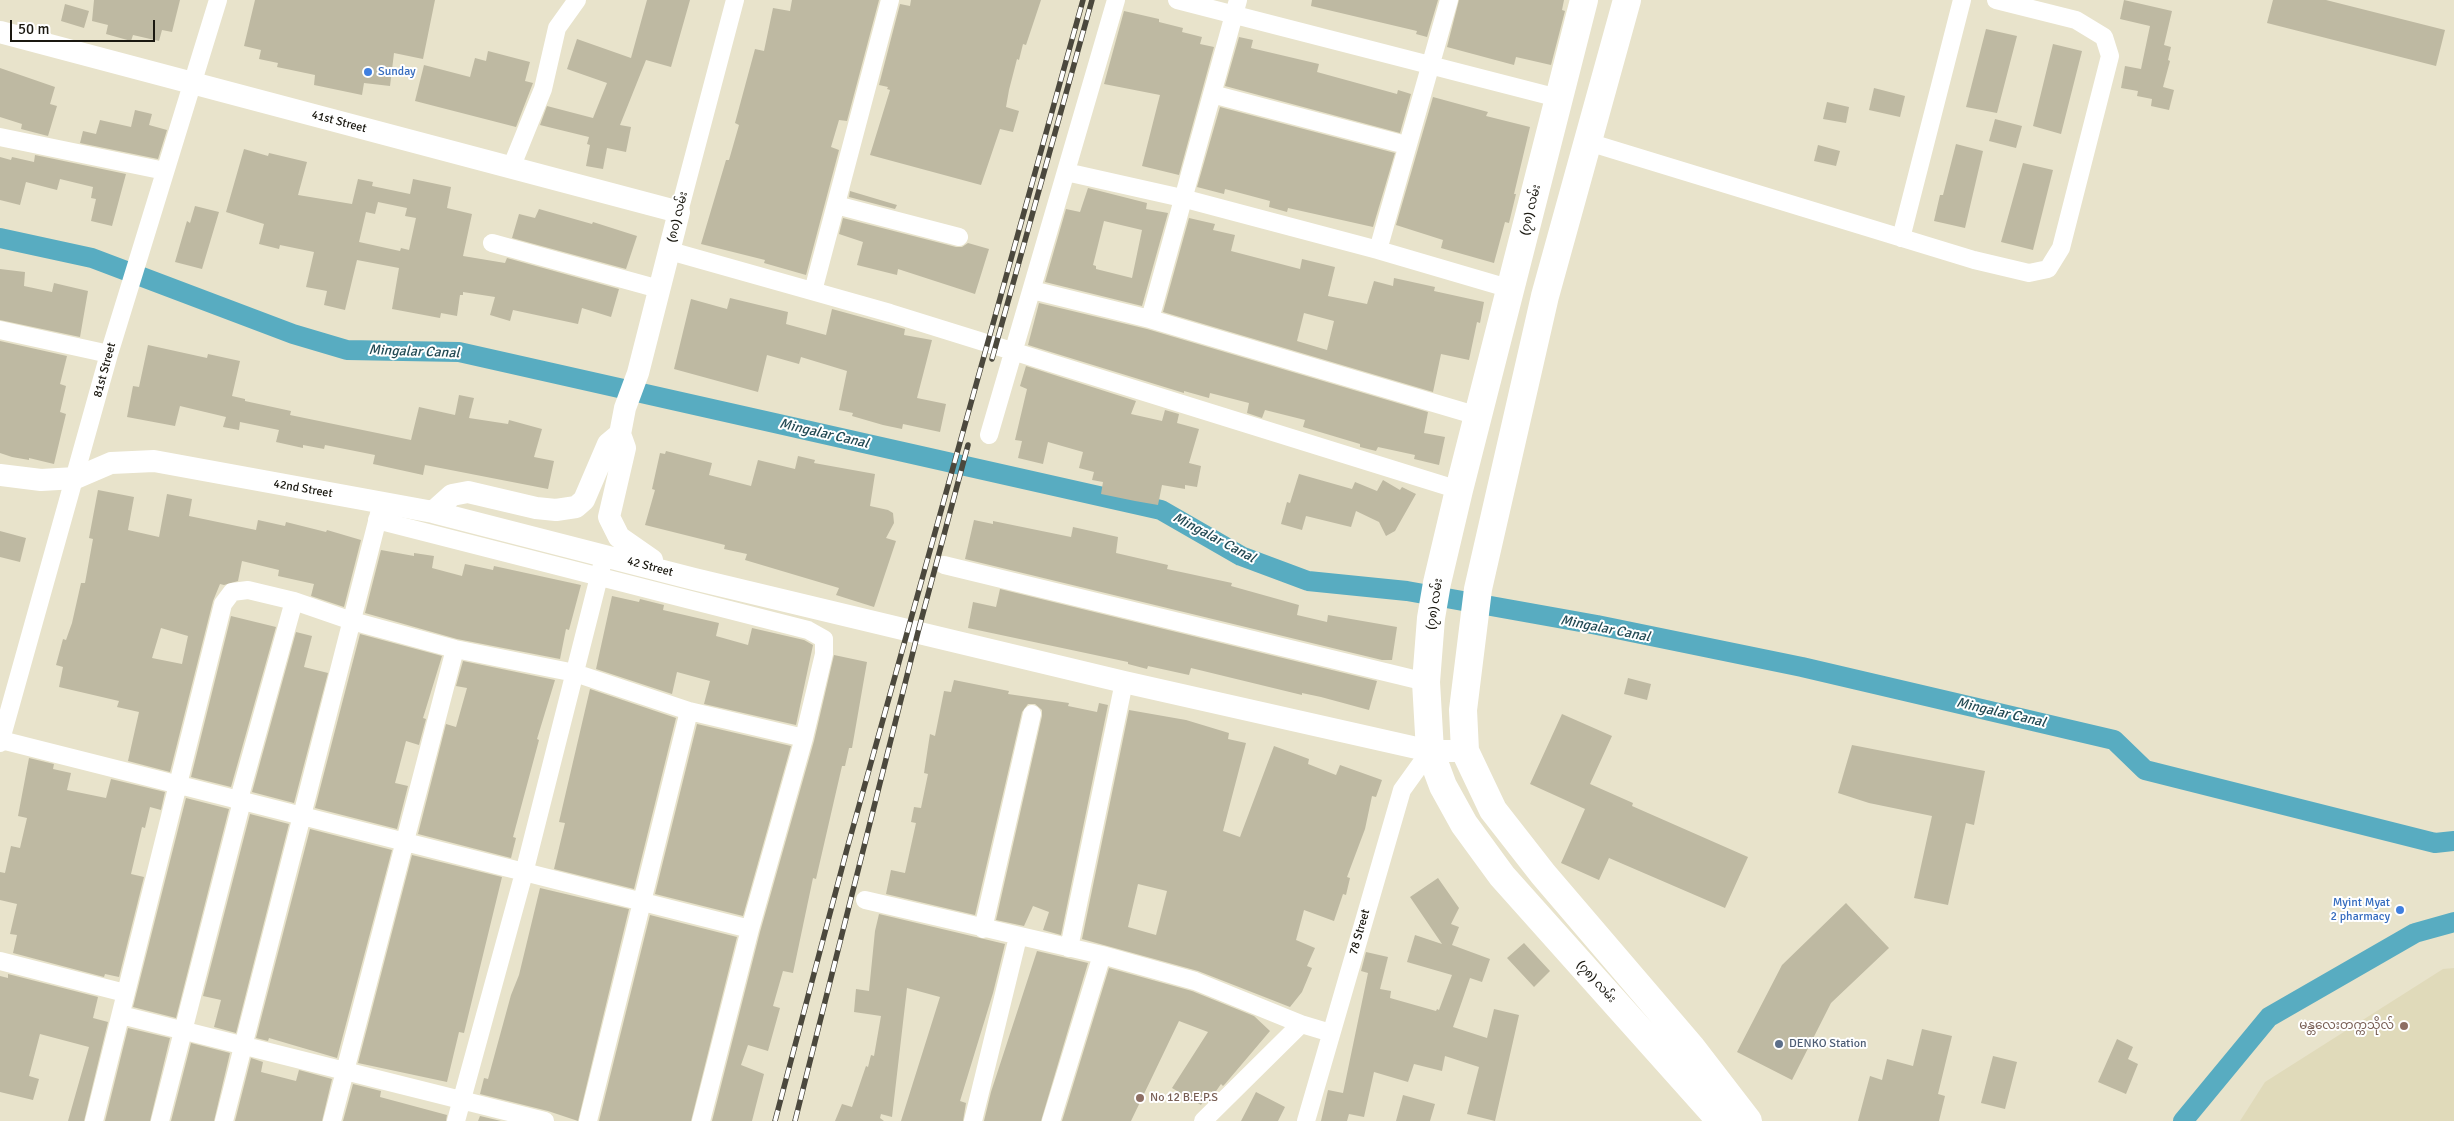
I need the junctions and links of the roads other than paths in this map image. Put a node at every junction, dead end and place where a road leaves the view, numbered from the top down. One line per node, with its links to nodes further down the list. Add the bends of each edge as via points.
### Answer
1 (218, 0): 15 (street, 81st Street)
2 (578, 0): 21 (street, via 557,28 542,90)
3 (735, 0): 26 (street, (၈၀) လမ်း)
4 (890, 0): 25 (street)
5 (1116, 0): 23 (street)
6 (1177, 0): 12 (street)
7 (1449, 0): 14 (street)
8 (1584, 0): 17 (main road, (၇၈) လမ်း)
9 (1627, 0): 19 (main road)
10 (1962, 0): 28 (street)
11 (1996, 0): 28 (street, via 2076,20 2104,38 2110,56 2061,248 2048,269 2029,274)
12 (1237, 7): 14 (street); 16 (street)
13 (0, 32): 15 (street, 41st Street)
14 (1432, 65): 17 (street); 20 (street)
15 (192, 84): 21 (street, 41st Street); 22 (street, 81st Street)
16 (1212, 94): 20 (street); 24 (street)
17 (1558, 98): 33 (main road, (၇၈) လမ်း)
18 (0, 136): 22 (street)
19 (1588, 142): 28 (street); 64 (main road, via 1545,296 1478,589 1463,710)
20 (1406, 145): 30 (street)
21 (511, 168): 26 (street, 41st Street)
22 (165, 171): 39 (street, 81st Street)
23 (1066, 172): 24 (street); 34 (street)
24 (1182, 198): 30 (street); 36 (street)
25 (836, 205): 27 (street); 35 (street)
26 (679, 212): 31 (street, (၈၀) လမ်း)
27 (959, 237)
28 (1901, 238)
29 (492, 243): 32 (street)
30 (1378, 250): 33 (street)
31 (670, 251): 32 (street, (၈၀) လမ်း); 35 (street)
32 (659, 289): 41 (street, (၈၀) လမ်း)
33 (1511, 289): 40 (main road, (၇၈) လမ်း)
34 (1032, 290): 36 (street); 38 (street)
35 (813, 291): 38 (street)
36 (1150, 320): 40 (street)
37 (0, 330): 39 (street)
38 (1013, 353): 42 (street); 45 (street)
39 (109, 354): 44 (street, 81st Street)
40 (1478, 416): 45 (main road, (၇၈) လမ်း)
41 (620, 434): 47 (street, (၈၀) လမ်း, via 608,444 584,500 576,507 536,508 468,492 452,495); 51 (street, (၈၀) လမ်း, via 624,448 609,517 619,537 651,560)
42 (989, 435)
43 (0, 475): 44 (street, 42nd Street, via 42,480)
44 (76, 478): 46 (street, 42nd Street, via 111,462 154,461); 58 (street, 81st Street)
45 (1458, 490): 57 (main road, (၇၈) လမ်း, via 1431,618)
46 (379, 511): 47 (street, 42nd Street); 50 (street); 53 (street)
47 (433, 512): 48 (street, 42nd Street)
48 (605, 554): 50 (street); 51 (street, 42 Street)
49 (944, 564): 57 (street)
50 (598, 577): 55 (street); 61 (street, via 808,630 824,639 824,654)
51 (694, 579): 56 (street)
52 (294, 601): 53 (street); 65 (street, via 248,590 232,592 223,604); 66 (street)
53 (352, 621): 54 (street); 67 (street)
54 (455, 649): 55 (street); 68 (street)
55 (575, 673): 59 (street); 69 (street)
56 (1124, 682): 63 (street); 75 (street)
57 (1426, 682): 63 (main road, (၇၈) လမ်း)
58 (5, 704): 62 (street, 81st Street)
59 (689, 711): 61 (street); 71 (street)
60 (1032, 714): 73 (street)
61 (804, 738): 72 (street)
62 (0, 741): 65 (street)
63 (1430, 751): 64 (street); 82 (street, 78 Street, via 1402,790); 98 (main road, (၇၈) လမ်း, via 1443,786 1464,824 1502,876)
64 (1465, 751): 99 (main road, via 1492,810 1691,1046)
65 (178, 784): 66 (street); 78 (street)
66 (239, 799): 67 (street); 81 (street, via 240,809)
67 (302, 815): 68 (street); 83 (street)
68 (404, 841): 69 (street); 84 (street)
69 (524, 873): 71 (street); 85 (street)
70 (865, 900): 73 (street)
71 (641, 901): 72 (street); 92 (street)
72 (750, 929): 93 (street)
73 (983, 929): 74 (street)
74 (1018, 937): 75 (street); 94 (street)
75 (1069, 948): 76 (street)
76 (1102, 955): 80 (street, via 1195,981); 95 (street)
77 (0, 961): 78 (street)
78 (125, 993): 79 (street)
79 (121, 1014): 81 (street); 86 (street)
80 (1301, 1024): 82 (street); 96 (street)
81 (184, 1030): 83 (street); 87 (street)
82 (1331, 1032): 97 (street, 78 Street)
83 (245, 1046): 84 (street); 88 (street)
84 (344, 1070): 85 (street); 89 (street)
85 (462, 1099): 90 (street); 91 (street)
86 (94, 1121)
87 (160, 1121)
88 (224, 1121)
89 (332, 1121)
90 (456, 1121)
91 (545, 1121)
92 (588, 1121)
93 (702, 1121)
94 (973, 1121)
95 (1051, 1121)
96 (1203, 1121)
97 (1306, 1121)
98 (1721, 1121)
99 (1748, 1121)

